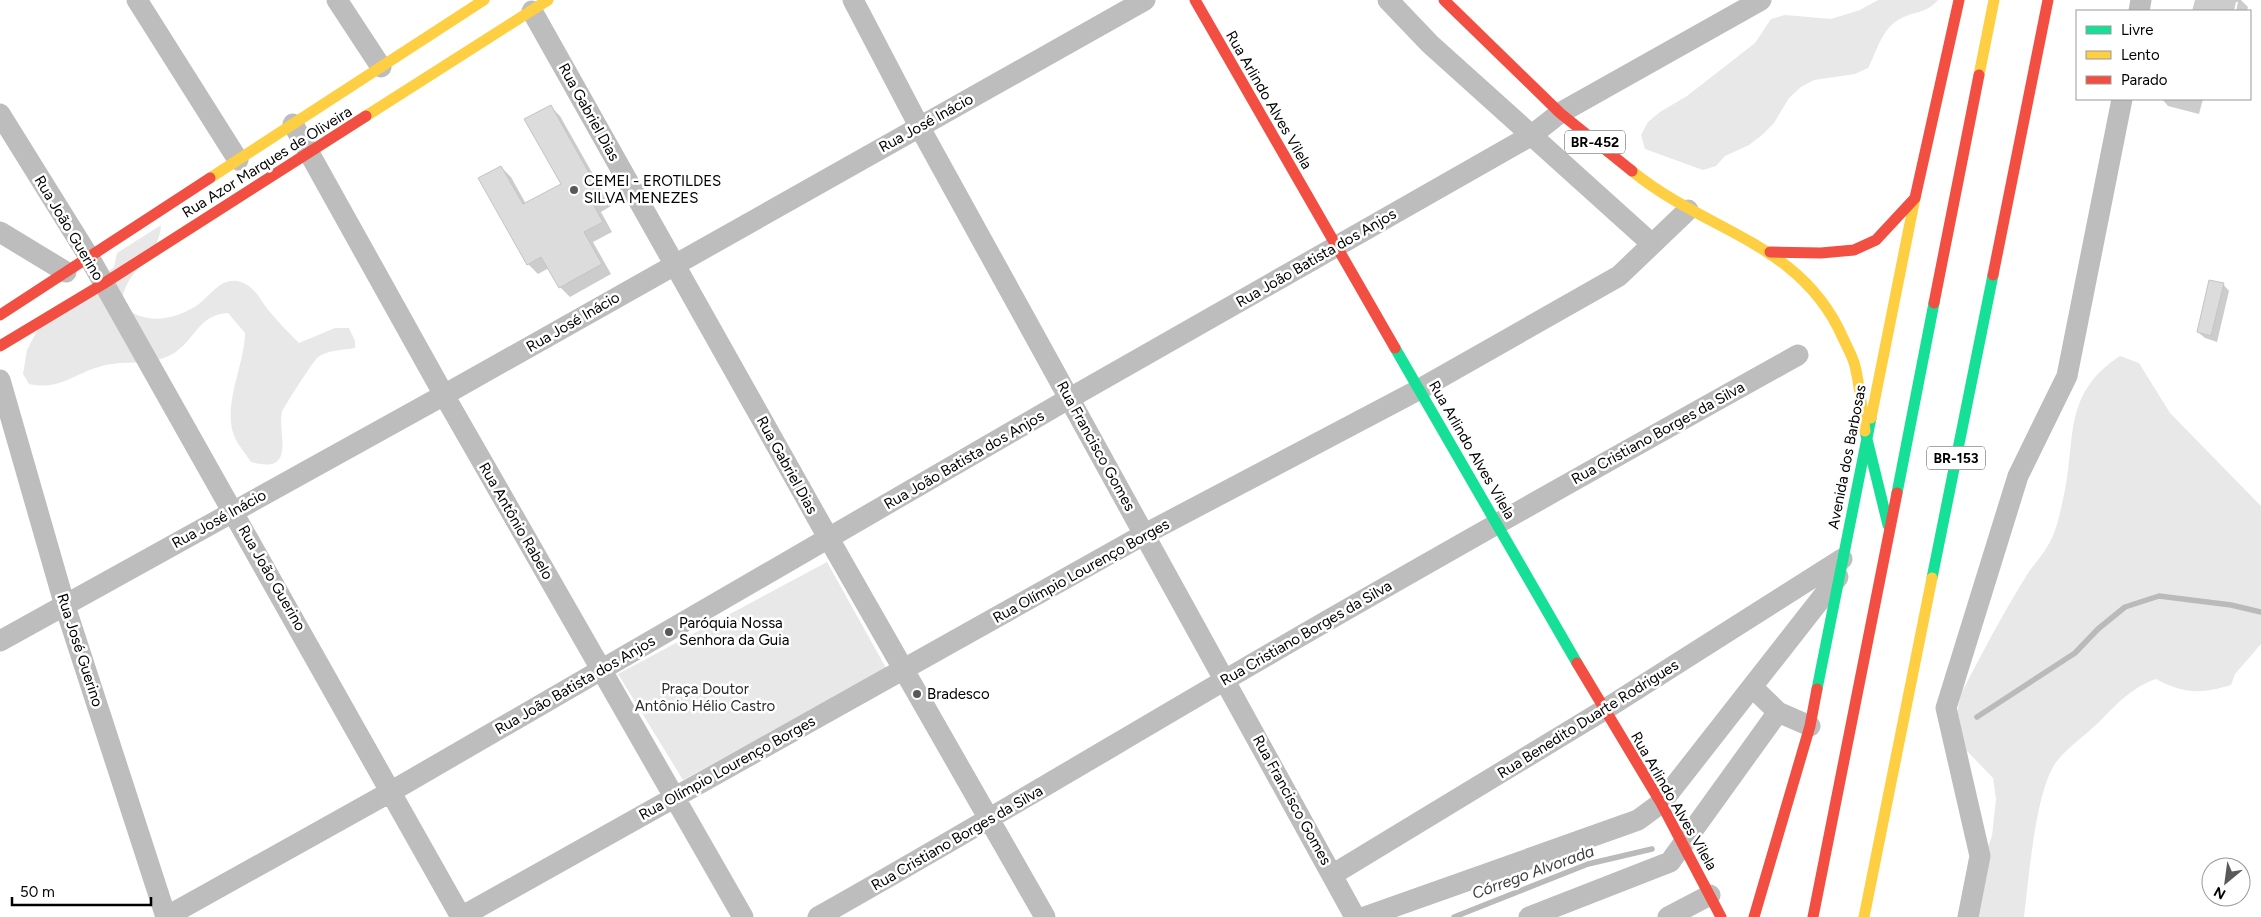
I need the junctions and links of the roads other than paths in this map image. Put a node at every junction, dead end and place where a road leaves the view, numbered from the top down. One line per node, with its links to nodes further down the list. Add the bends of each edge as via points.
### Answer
1 (137, 0): 24 (street)
2 (337, 0): 15 (street)
3 (484, 0): 15 (main road, Rua Azor Marques de Oliveira, via 463,18)
4 (853, 0): 21 (street, Rua Francisco Gomes)
5 (1145, 0): 21 (street, Rua José Inácio)
6 (1194, 0): 29 (main road, Rua Arlindo Alves Vilela)
7 (1388, 0): 22 (street, via 1430,44)
8 (1444, 0): 18 (main road, BR-452)
9 (1761, 0): 18 (street, Rua João Batista dos Anjos)
10 (1959, 0): 16 (main road, Avenida dos Barbosas)
11 (1994, 0): 44 (main road, BR-153)
12 (2048, 0): 76 (main road, BR-153)
13 (540, 5): 23 (main road, Rua Azor Marques de Oliveira, via 476,41); 32 (street, Rua Gabriel Dias)
14 (1968, 18): 16 (main road)
15 (381, 67): 20 (main road, Rua Azor Marques de Oliveira)
16 (1944, 71): 25 (main road, Avenida dos Barbosas)
17 (2122, 100): 77 (street, via 2067,376 2018,476 1946,708 1980,856)
18 (1560, 113): 22 (street, Rua João Batista dos Anjos); 26 (main road, BR-452, via 1651,187)
19 (0, 114): 31 (street, Rua João Guerino)
20 (293, 124): 23 (street, Rua Antônio Rabelo); 24 (main road, Rua Azor Marques de Oliveira)
21 (920, 126): 32 (street, Rua José Inácio); 40 (street, Rua Francisco Gomes)
22 (1532, 135): 28 (street); 29 (street, Rua João Batista dos Anjos)
23 (309, 154): 33 (main road, Rua Azor Marques de Oliveira); 39 (street, Rua Antônio Rabelo)
24 (238, 160): 31 (main road, Rua Azor Marques de Oliveira)
25 (1915, 198): 30 (main road, BR-452, via 1876,240 1854,250); 41 (main road, Avenida dos Barbosas)
26 (1688, 210): 28 (street, Rua Olímpio Lourenço Borges); 30 (main road, BR-452)
27 (0, 232): 33 (street)
28 (1652, 244): 38 (street, Rua Olímpio Lourenço Borges, via 1619,276)
29 (1337, 246): 38 (main road, Rua Arlindo Alves Vilela); 40 (street, Rua João Batista dos Anjos)
30 (1770, 252): 41 (main road, BR-452, via 1810,285 1833,315 1855,365)
31 (89, 257): 33 (street, Rua João Guerino); 33 (main road, Rua Azor Marques de Oliveira)
32 (674, 263): 39 (street, Rua José Inácio); 46 (street, Rua Gabriel Dias)
33 (84, 279): 34 (main road, Rua Azor Marques de Oliveira); 35 (main road, Rua Azor Marques de Oliveira); 42 (street, Rua João Guerino)
34 (0, 315)
35 (0, 346)
36 (1798, 354): 43 (street, Rua Cristiano Borges da Silva)
37 (0, 380): 48 (street, Rua José Guerino)
38 (1420, 389): 43 (main road, Rua Arlindo Alves Vilela); 45 (street, Rua Olímpio Lourenço Borges)
39 (444, 395): 42 (street, Rua José Inácio); 50 (street, Rua Antônio Rabelo)
40 (1070, 398): 45 (street, Rua Francisco Gomes); 46 (street, Rua João Batista dos Anjos)
41 (1866, 435): 44 (main road, BR-452); 47 (main road, Avenida dos Barbosas)
42 (234, 511): 48 (street, Rua José Inácio); 57 (street, Rua João Guerino)
43 (1497, 523): 52 (street, Rua Cristiano Borges da Silva); 54 (main road, Rua Arlindo Alves Vilela)
44 (1890, 533): 75 (main road, BR-153)
45 (1145, 534): 51 (street, Rua Olímpio Lourenço Borges); 52 (street, Rua Francisco Gomes)
46 (829, 539): 50 (street, Rua João Batista dos Anjos); 51 (street, Rua Gabriel Dias)
47 (1840, 568): 53 (street); 54 (street, Rua Benedito Duarte Rodrigues); 56 (main road, Avenida dos Barbosas)
48 (65, 606): 49 (street, Rua José Inácio); 64 (street, Rua José Guerino)
49 (0, 641)
50 (601, 669): 57 (street, Rua João Batista dos Anjos); 58 (street, Rua Antônio Rabelo)
51 (904, 669): 58 (street, Rua Olímpio Lourenço Borges); 60 (street, Rua Gabriel Dias)
52 (1226, 680): 60 (street, Rua Cristiano Borges da Silva); 62 (street, Rua Francisco Gomes)
53 (1752, 687): 55 (street); 59 (street)
54 (1604, 710): 59 (main road, Rua Arlindo Alves Vilela); 62 (street, Rua Benedito Duarte Rodrigues)
55 (1778, 712): 56 (street); 61 (street)
56 (1810, 726): 74 (main road, Avenida dos Barbosas)
57 (392, 791): 64 (street, Rua João Batista dos Anjos); 65 (street, Rua João Guerino)
58 (676, 796): 65 (street, Rua Olímpio Lourenço Borges); 66 (street, Rua Antônio Rabelo)
59 (1661, 803): 61 (main road, Rua Arlindo Alves Vilela); 70 (street, via 1638,820)
60 (990, 820): 67 (street, Rua Cristiano Borges da Silva); 68 (street, Rua Gabriel Dias)
61 (1682, 846): 63 (main road, Rua Arlindo Alves Vilela); 71 (street, via 1670,862)
62 (1332, 875): 69 (street, Rua Francisco Gomes)
63 (1710, 895): 72 (street); 73 (main road, Rua Arlindo Alves Vilela)
64 (166, 917)
65 (461, 917)
66 (743, 917)
67 (818, 917)
68 (1045, 917)
69 (1355, 917)
70 (1365, 917)
71 (1529, 917)
72 (1668, 917)
73 (1721, 917)
74 (1754, 917)
75 (1813, 917)
76 (1864, 917)
77 (1968, 917)

